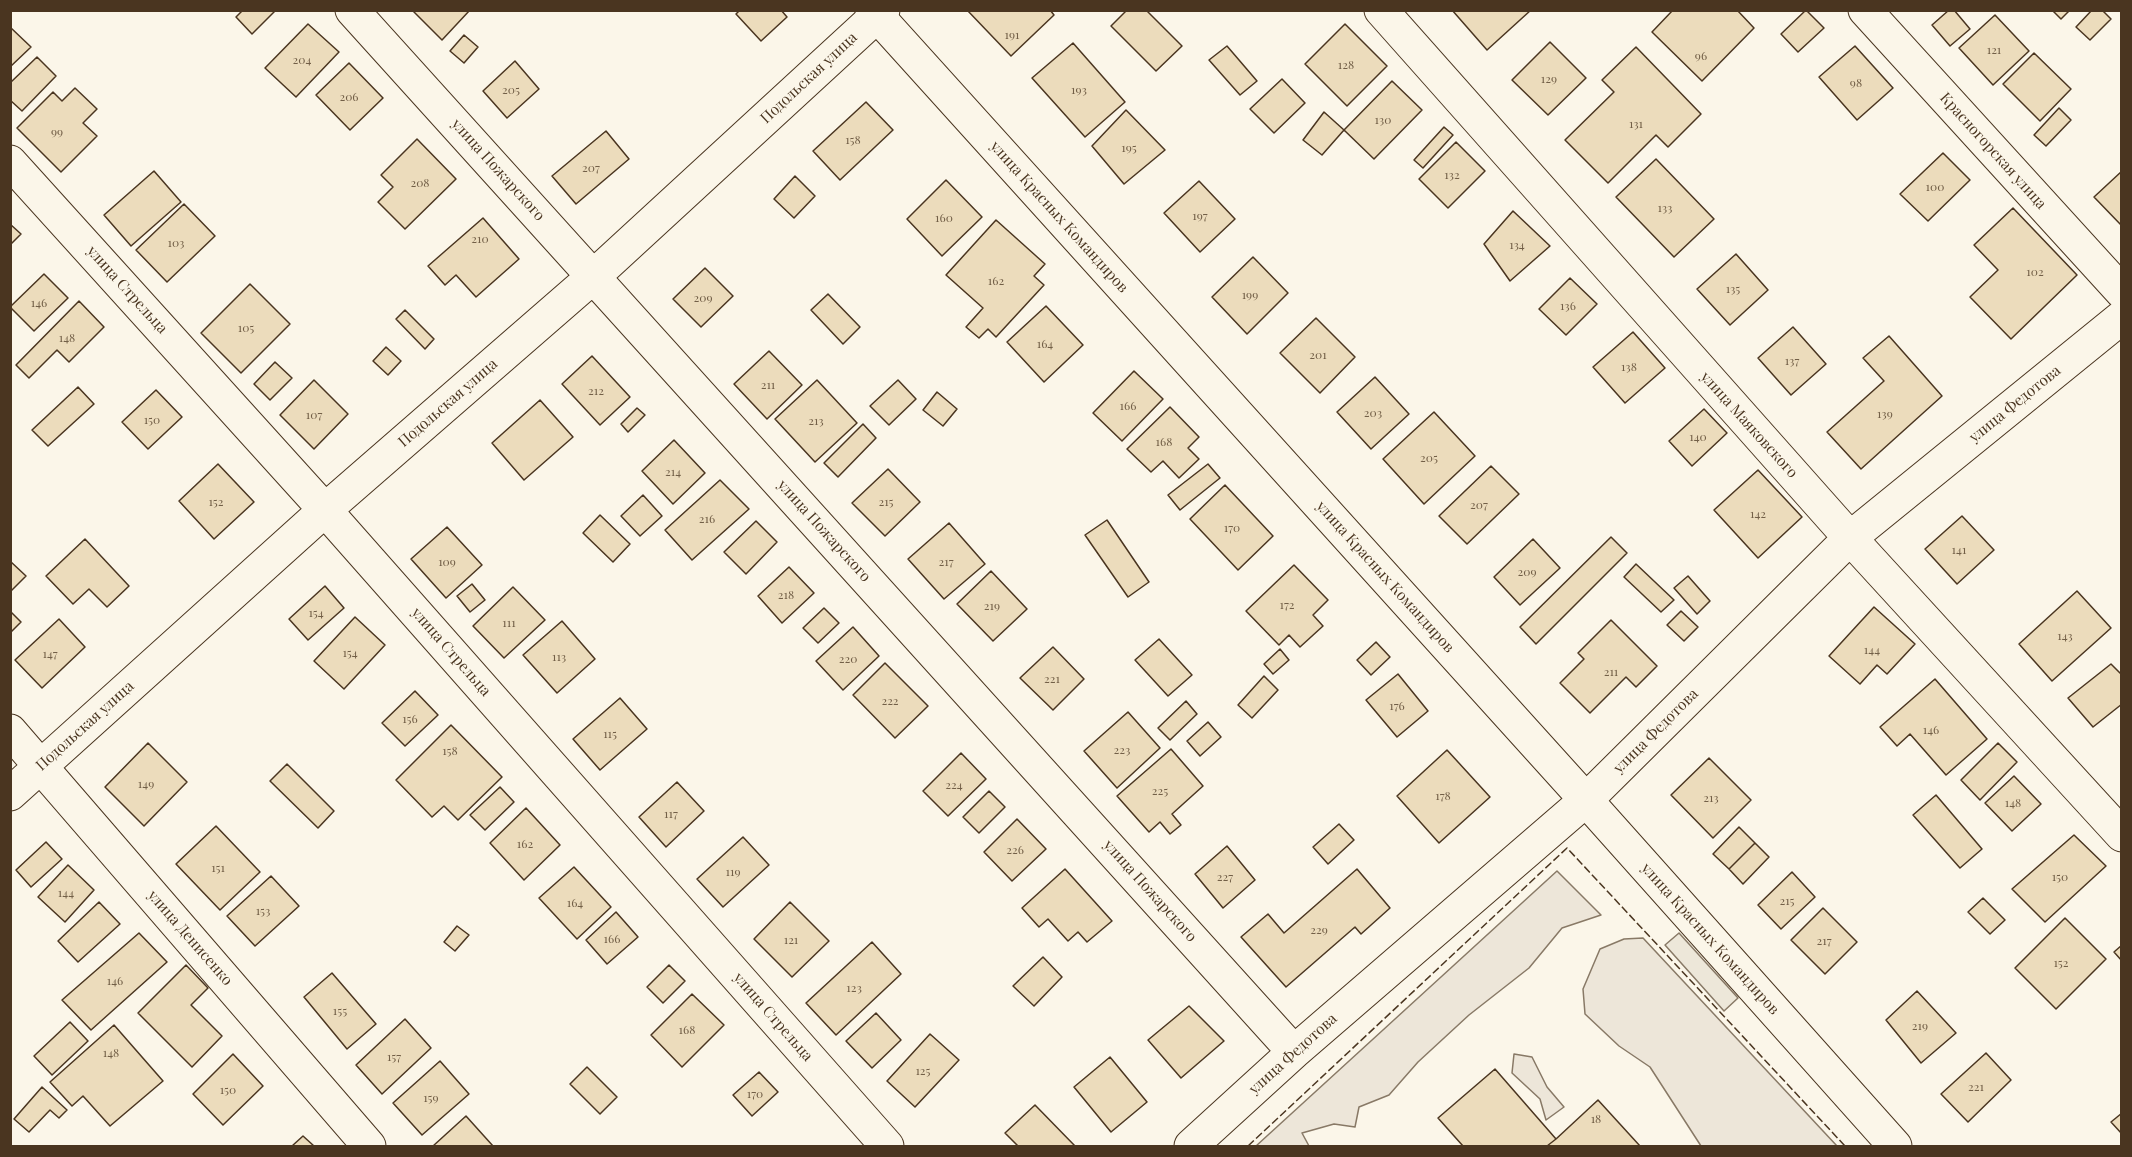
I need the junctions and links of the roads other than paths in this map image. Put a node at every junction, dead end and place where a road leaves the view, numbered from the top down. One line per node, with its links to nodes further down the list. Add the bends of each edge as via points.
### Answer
1 (352, 10): 6 (street, улица Пожарского)
2 (1381, 10): 10 (street, улица Маяковского)
3 (1865, 10): 7 (street, Красногорская улица)
4 (878, 12): 6 (street, Подольская улица); 14 (street, улица Красных Командиров)
5 (10, 162): 9 (street, улица Стрельца)
6 (594, 276): 9 (street, Подольская улица); 16 (street, улица Пожарского)
7 (2121, 291)
8 (2121, 317): 10 (street, улица Федотова)
9 (325, 510): 12 (street, Подольская улица); 18 (street, улица Стрельца)
10 (1850, 538): 14 (street, улица Федотова); 15 (street, улица Маяковского)
11 (10, 731): 12 (street, улица Денисенко)
12 (41, 765): 13 (street, Подольская улица); 17 (street, улица Денисенко)
13 (10, 794)
14 (1586, 800): 16 (street, улица Федотова); 20 (street, улица Красных Командиров)
15 (2121, 835)
16 (1294, 1052): 19 (street, улица Федотова)
17 (369, 1146)
18 (887, 1146)
19 (1191, 1146)
20 (1895, 1146)

